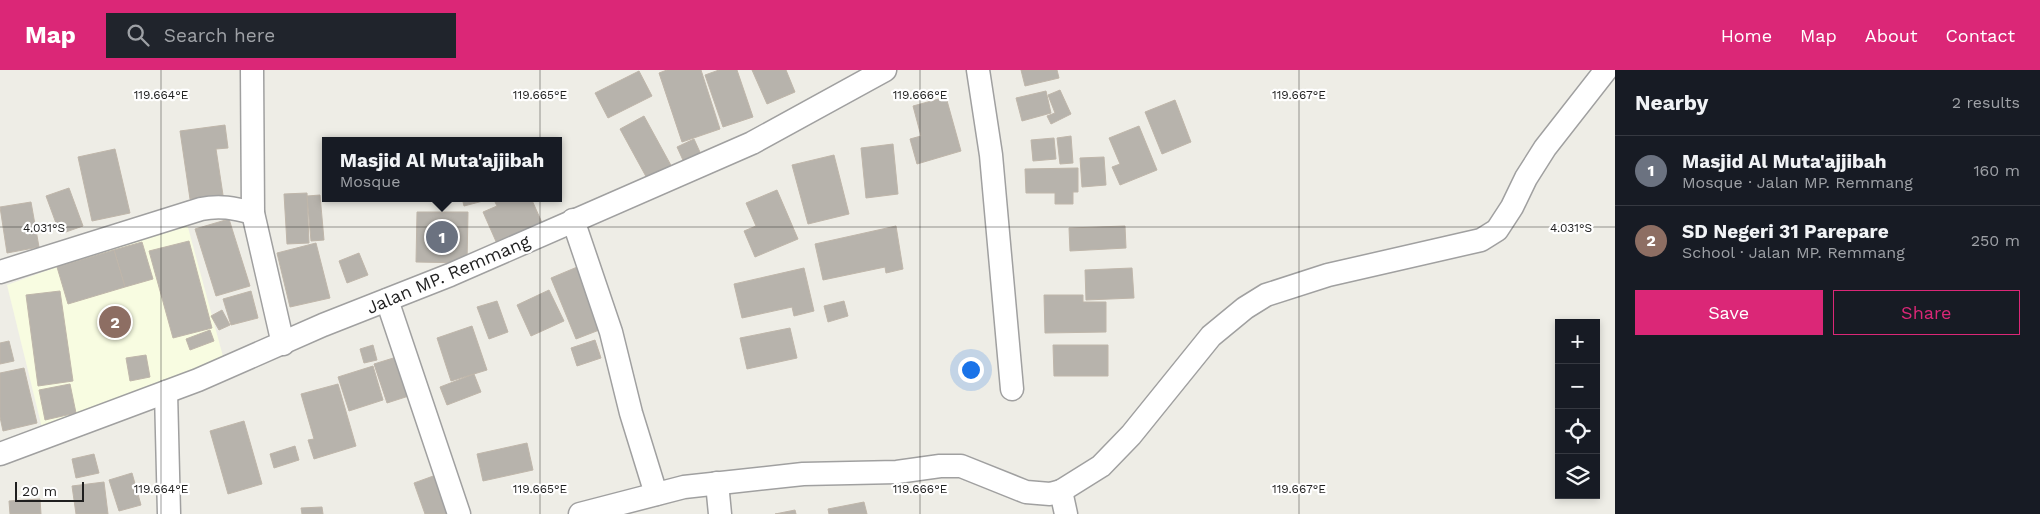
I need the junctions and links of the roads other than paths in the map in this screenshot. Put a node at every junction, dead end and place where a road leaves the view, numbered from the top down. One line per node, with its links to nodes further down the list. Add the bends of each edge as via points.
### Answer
1 (252, 70): 5 (street)
2 (885, 70): 6 (street, Jalan MP. Remmang, via 752,142)
3 (978, 70): 10 (street, via 990,155)
4 (1606, 70): 14 (street, via 1546,148 1497,230 1480,240 1328,275 1266,295 1211,336 1131,435 1101,466)
5 (253, 213): 7 (street, via 229,207 201,209); 9 (street)
6 (573, 220): 8 (street, Jalan MP. Remmang); 15 (street, via 610,332)
7 (0, 272)
8 (387, 300): 9 (street, Jalan MP. Remmang); 17 (street)
9 (283, 344): 11 (street, Jalan MP. Remmang)
10 (1012, 389)
11 (166, 392): 12 (street, Jalan MP. Remmang); 16 (street)
12 (0, 454)
13 (717, 483): 14 (street, via 803,474 897,472 961,466 1026,492 1050,494); 15 (street); 19 (street)
14 (1061, 491): 20 (street)
15 (656, 494): 18 (street)
16 (169, 514)
17 (459, 514)
18 (580, 514)
19 (720, 514)
20 (1066, 514)

